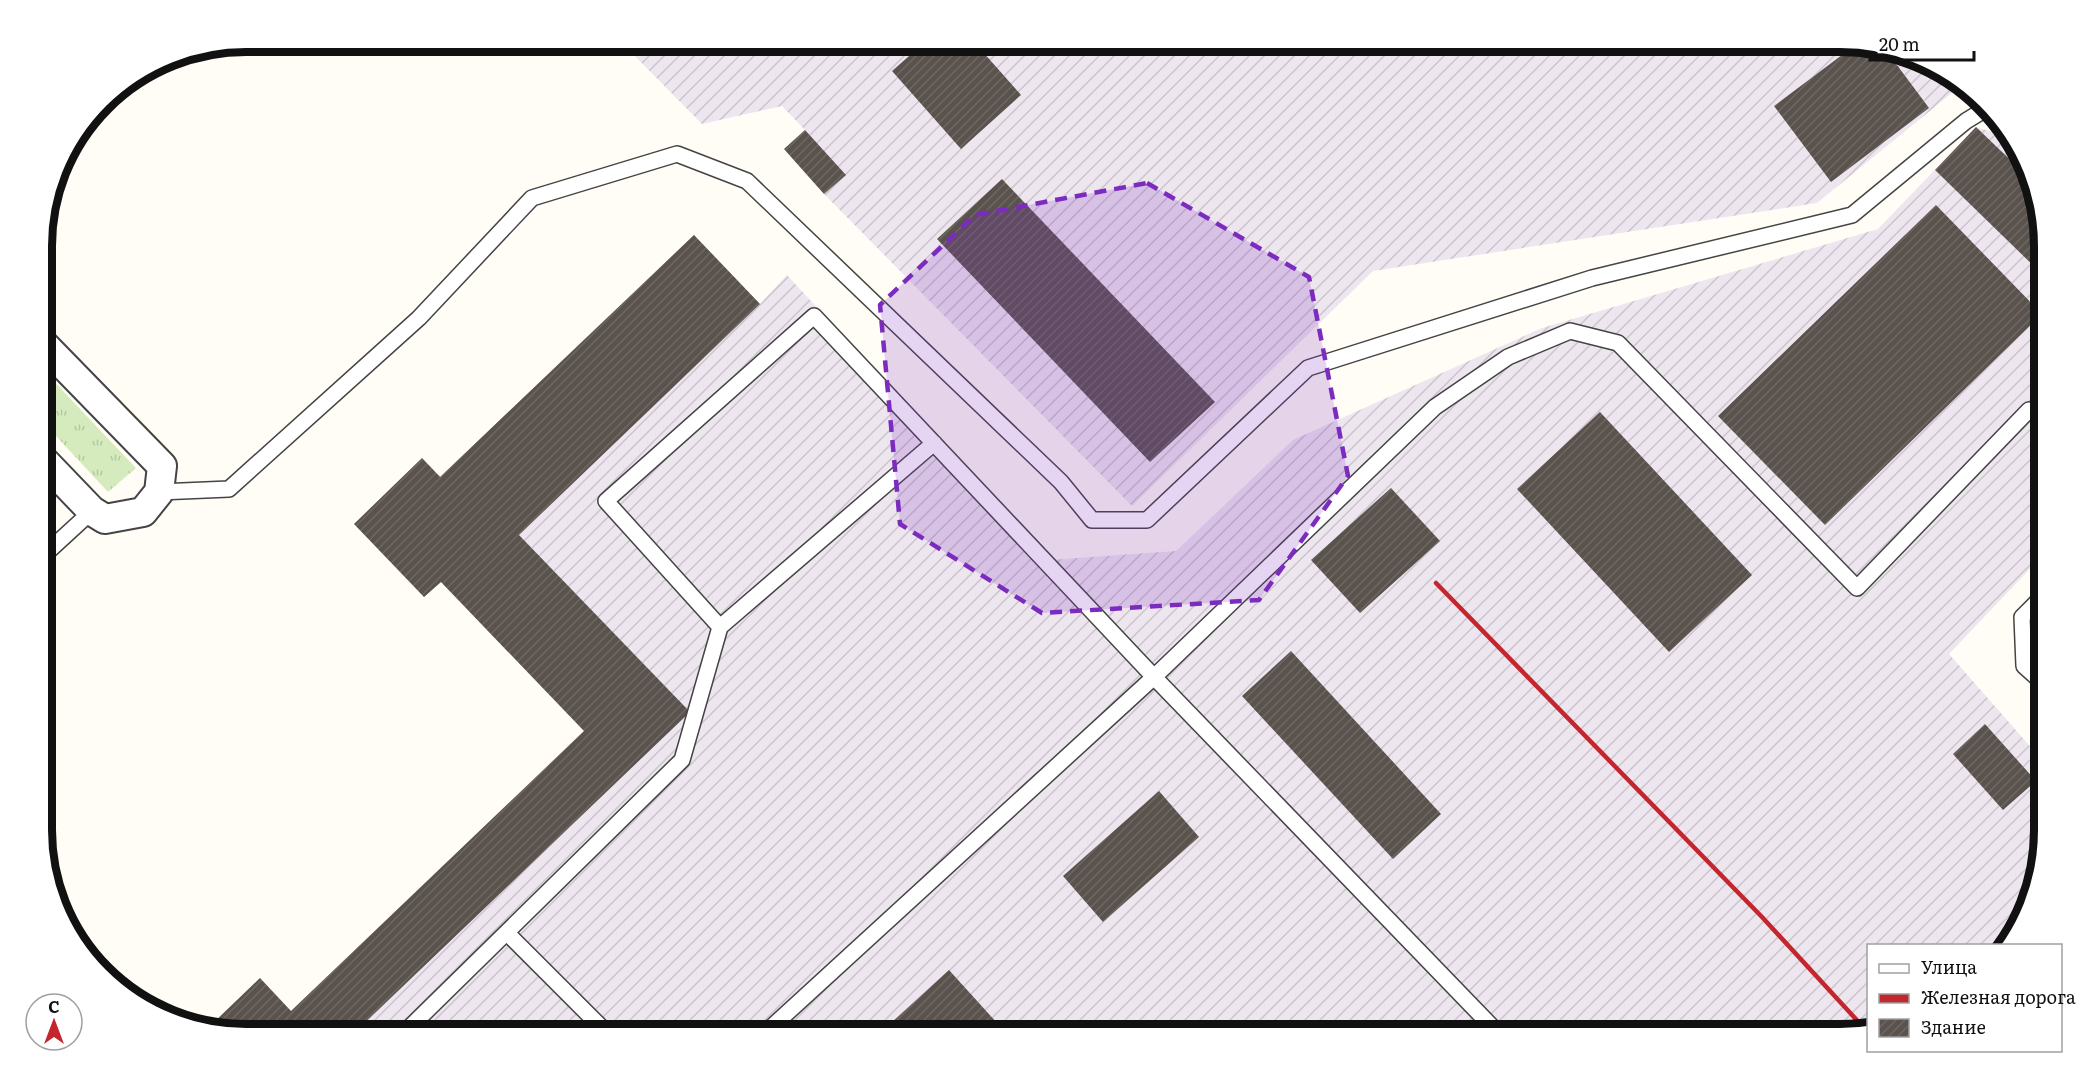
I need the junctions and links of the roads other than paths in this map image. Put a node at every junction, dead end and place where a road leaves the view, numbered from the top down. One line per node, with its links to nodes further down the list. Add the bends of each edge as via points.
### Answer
1 (1980, 112): 6 (lane, via 1852,215 1592,278 1308,368 1148,520 1092,520 1061,482 747,181 677,154 532,198 419,318 229,489)
2 (53, 355): 6 (street)
3 (2029, 410): 12 (lane, via 1857,588 1618,343 1570,331 1508,357 1436,407)
4 (934, 443): 10 (lane); 10 (lane, via 813,316 606,501); 12 (lane)
5 (53, 470): 7 (street)
6 (160, 479): 7 (street, via 143,512 105,519)
7 (92, 511): 8 (lane)
8 (52, 547)
9 (2034, 605): 11 (lane, via 2022,617 2024,666)
10 (720, 627): 13 (lane, via 682,760)
11 (2034, 675)
12 (1154, 677): 14 (lane); 17 (lane)
13 (507, 933): 15 (lane); 16 (lane)
14 (1489, 1023)
15 (414, 1024)
16 (598, 1024)
17 (775, 1024)

